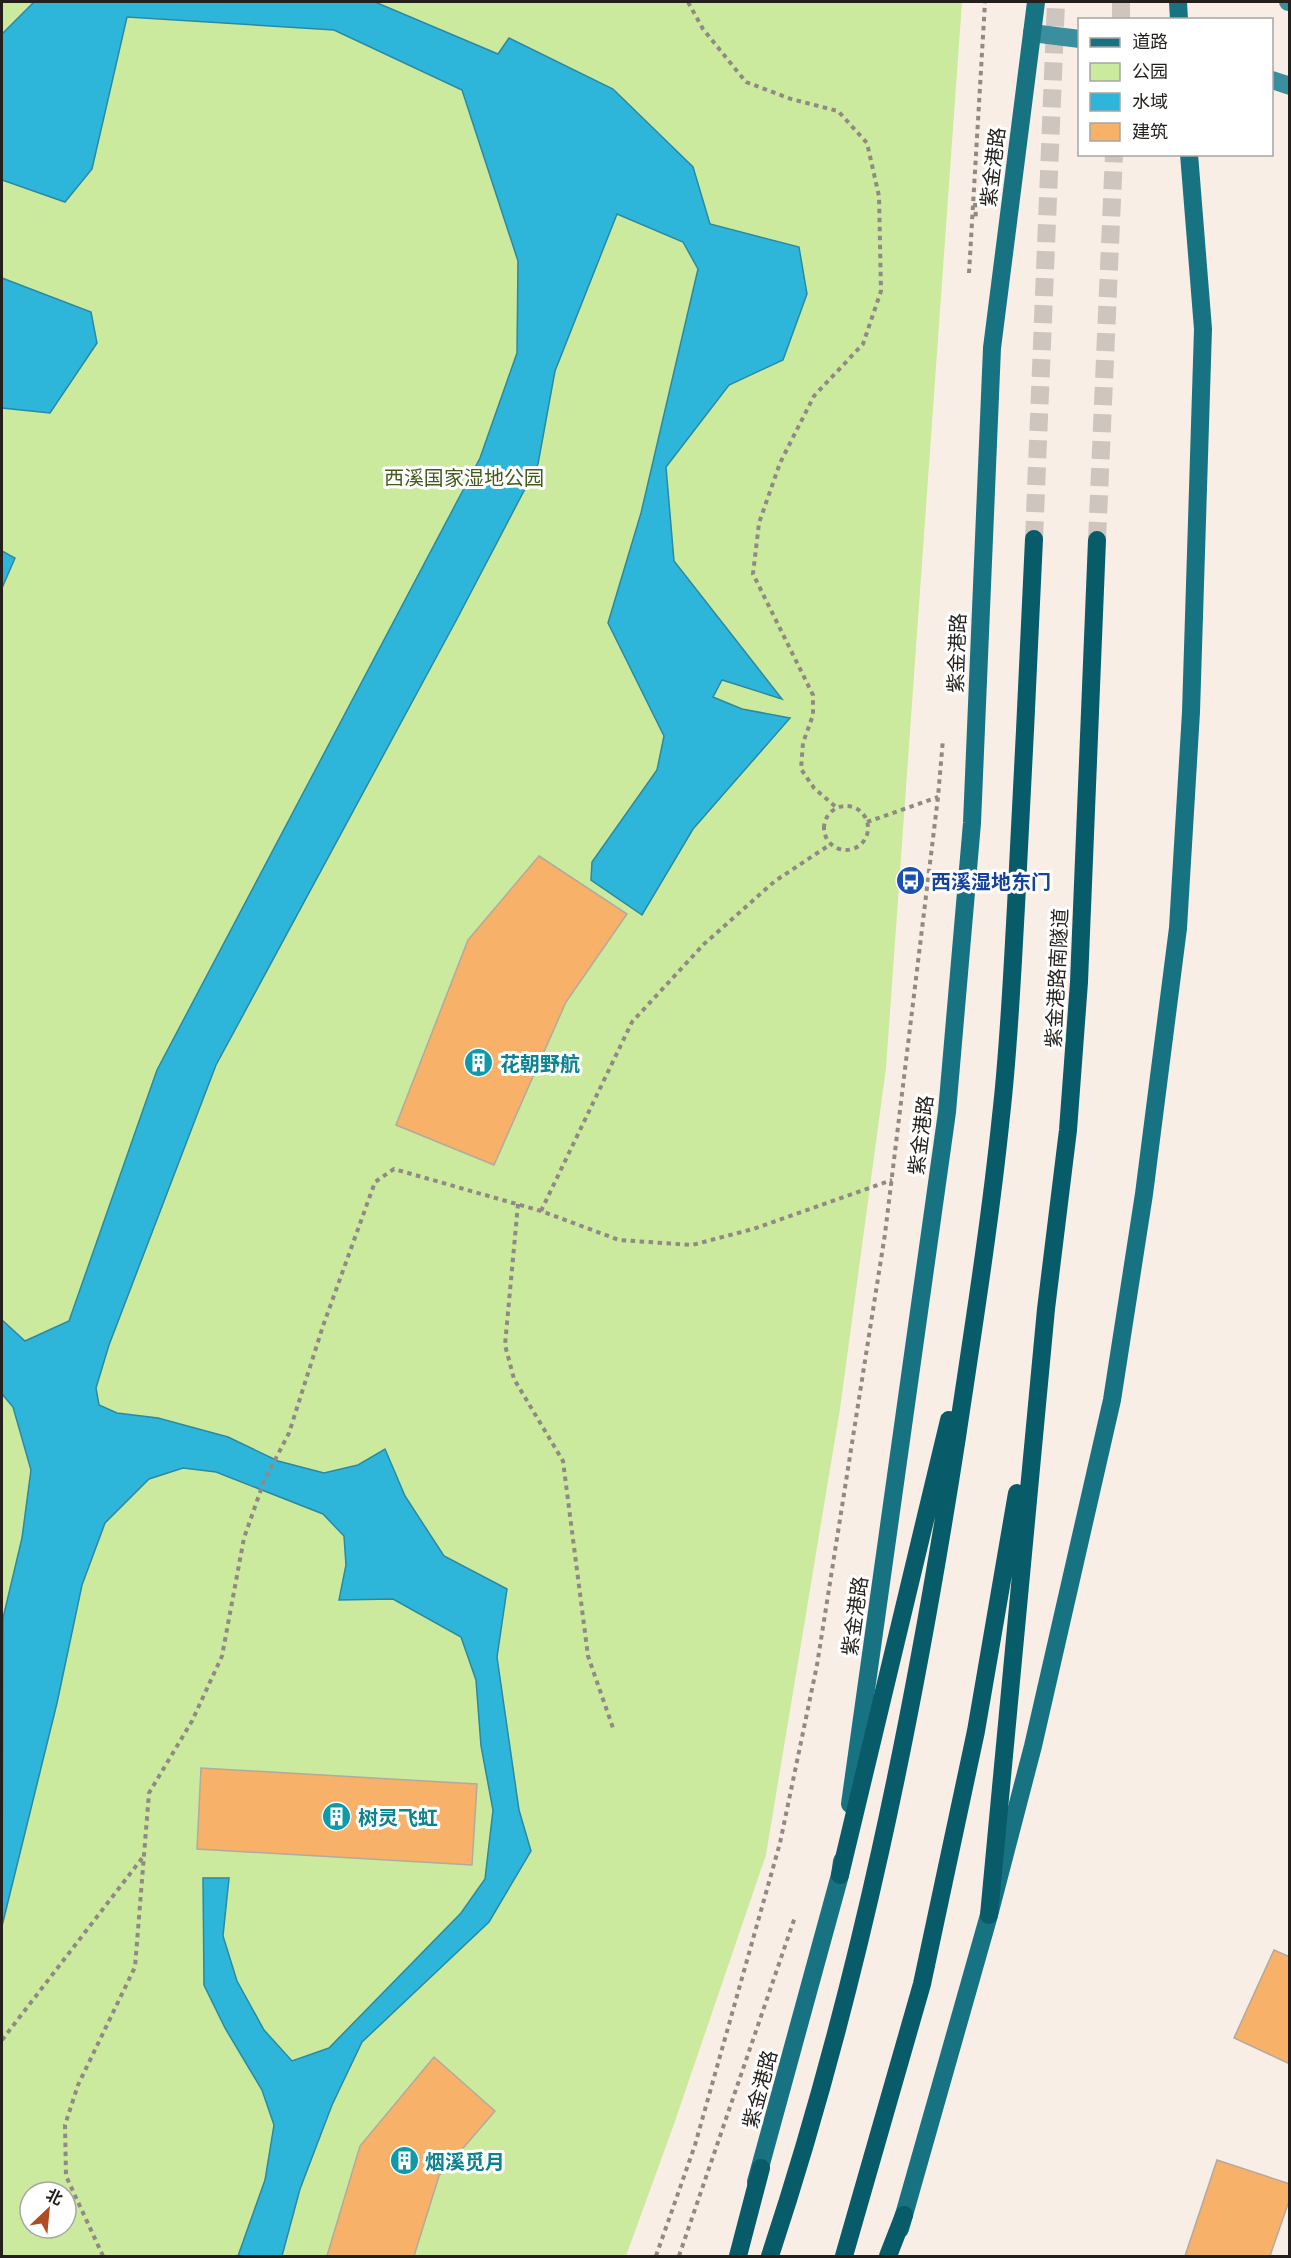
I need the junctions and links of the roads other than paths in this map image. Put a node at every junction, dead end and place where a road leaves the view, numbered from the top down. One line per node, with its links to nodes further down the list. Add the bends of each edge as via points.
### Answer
1 (1036, 2): 4 (main road, 紫金港路)
2 (1178, 2): 3 (main road)
3 (1179, 18)
4 (1032, 33): 5 (main road); 13 (main road, 紫金港路, via 992,348 972,823 946,1112)
5 (1078, 39)
6 (1273, 80): 7 (main road)
7 (1290, 86)
8 (1189, 156): 14 (main road, via 1203,329 1191,712 1178,928 1144,1194 1112,1400 1033,1746)
9 (1034, 538): 11 (highway, via 1003,1101)
10 (1097, 540): 12 (highway, 紫金港路南隧道, via 1079,982 1068,1130)
11 (979, 1293): 13 (highway); 19 (highway, via 910,1713 831,2054)
12 (1046, 1309): 14 (highway); 20 (highway, via 971,1754 922,1984)
13 (840, 1875): 15 (main road, 紫金港路)
14 (989, 1914): 16 (main road)
15 (761, 2168): 17 (main road, 紫金港路); 18 (highway)
16 (904, 2215): 21 (highway)
17 (730, 2256)
18 (738, 2256)
19 (770, 2256)
20 (844, 2256)
21 (891, 2256)

